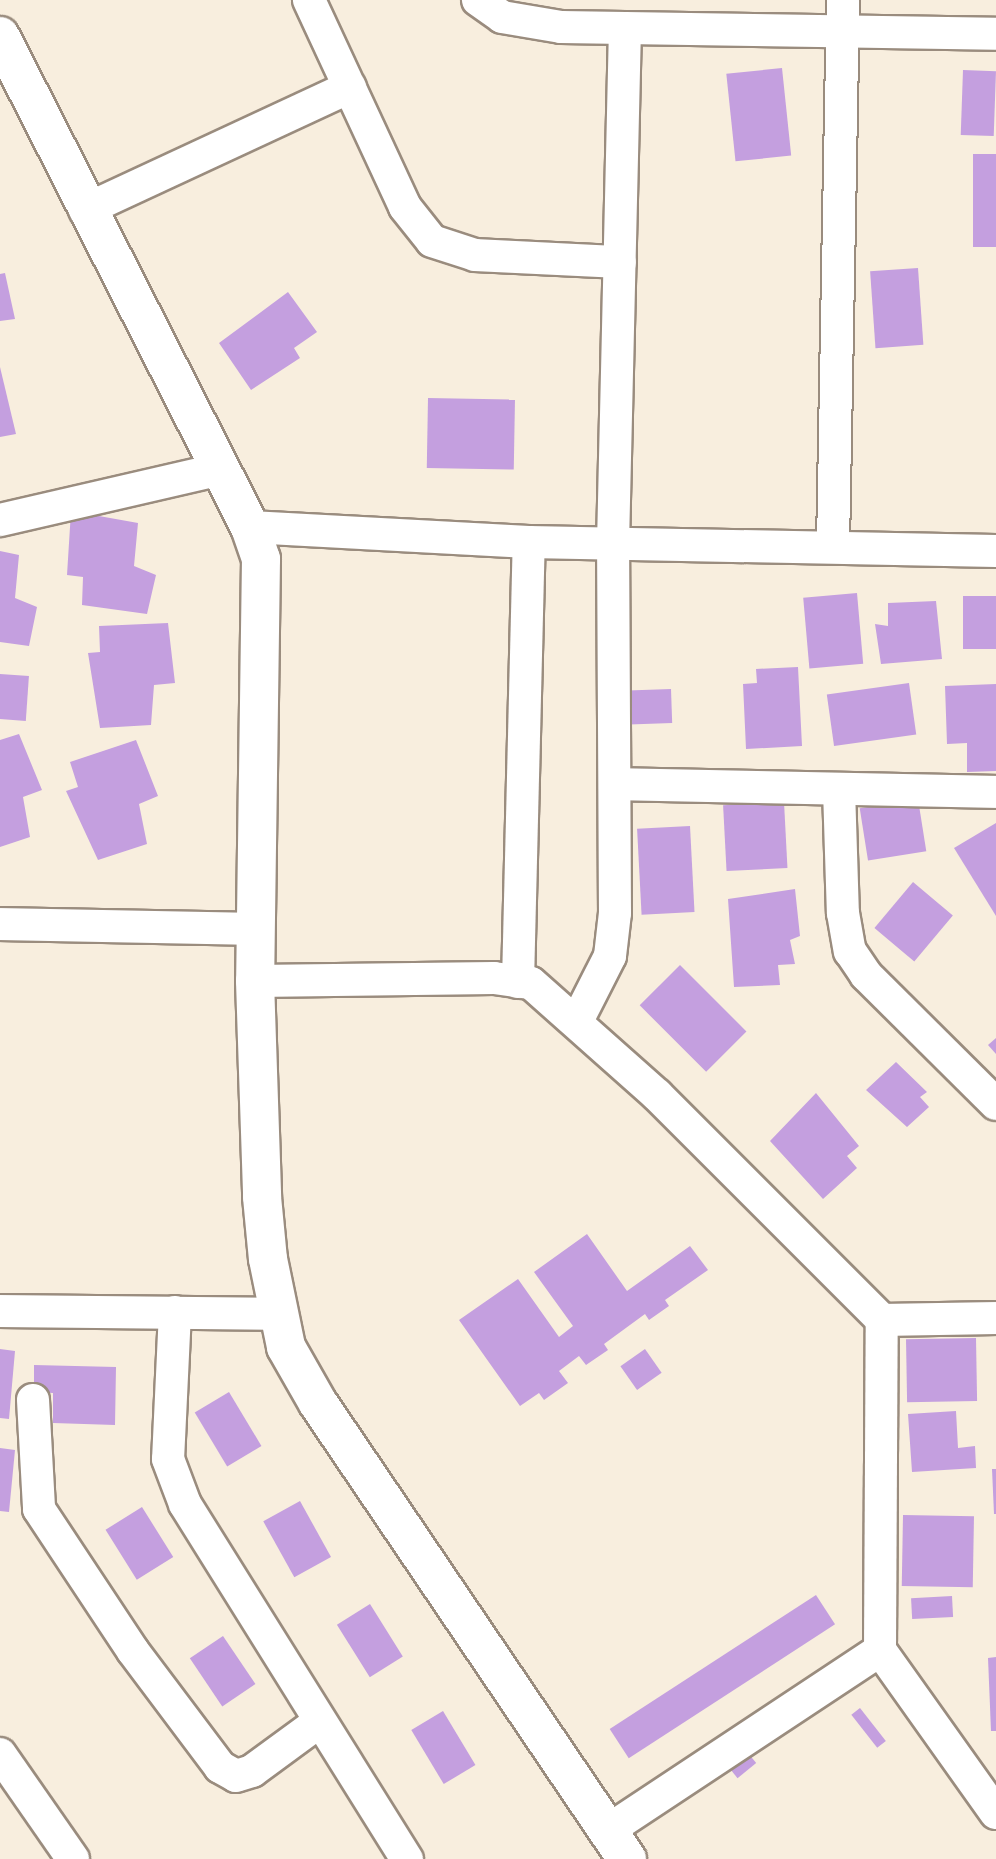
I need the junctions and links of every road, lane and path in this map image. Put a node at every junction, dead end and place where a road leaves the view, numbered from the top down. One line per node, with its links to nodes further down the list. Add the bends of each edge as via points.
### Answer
1 (309, 0): 7 (street)
2 (478, 0): 4 (street, via 502,17 562,27)
3 (844, 15): 4 (street); 5 (street); 15 (street)
4 (625, 28): 9 (street)
5 (996, 34)
6 (0, 36): 8 (street)
7 (350, 88): 8 (street); 9 (street, via 405,206 432,241 475,255)
8 (85, 209): 10 (street)
9 (620, 262): 14 (street)
10 (221, 469): 11 (street); 12 (street)
11 (0, 520)
12 (250, 527): 13 (street); 21 (street, via 261,559)
13 (529, 542): 14 (street); 23 (street)
14 (613, 544): 15 (street); 17 (street)
15 (833, 546): 16 (street)
16 (996, 551)
17 (615, 784): 18 (street); 24 (street, via 615,913 610,956)
18 (839, 789): 19 (street); 25 (street, via 843,913 850,951 866,975)
19 (996, 792)
20 (0, 924): 21 (street)
21 (256, 929): 22 (street)
22 (256, 981): 23 (street); 28 (street, via 262,1197)
23 (518, 982): 24 (street, via 530,983)
24 (577, 1021): 30 (street)
25 (996, 1104)
26 (0, 1311): 27 (street)
27 (174, 1312): 28 (street); 33 (street, via 168,1459 185,1504)
28 (278, 1314): 36 (street, via 286,1347 318,1404)
29 (996, 1318): 30 (street)
30 (882, 1320): 32 (street)
31 (33, 1400): 33 (street, via 39,1509 133,1651 220,1767 236,1776 252,1771)
32 (880, 1650): 35 (street); 36 (street)
33 (320, 1721): 38 (street)
34 (0, 1754): 37 (street)
35 (996, 1813)
36 (615, 1849)
37 (73, 1859)
38 (407, 1859)

